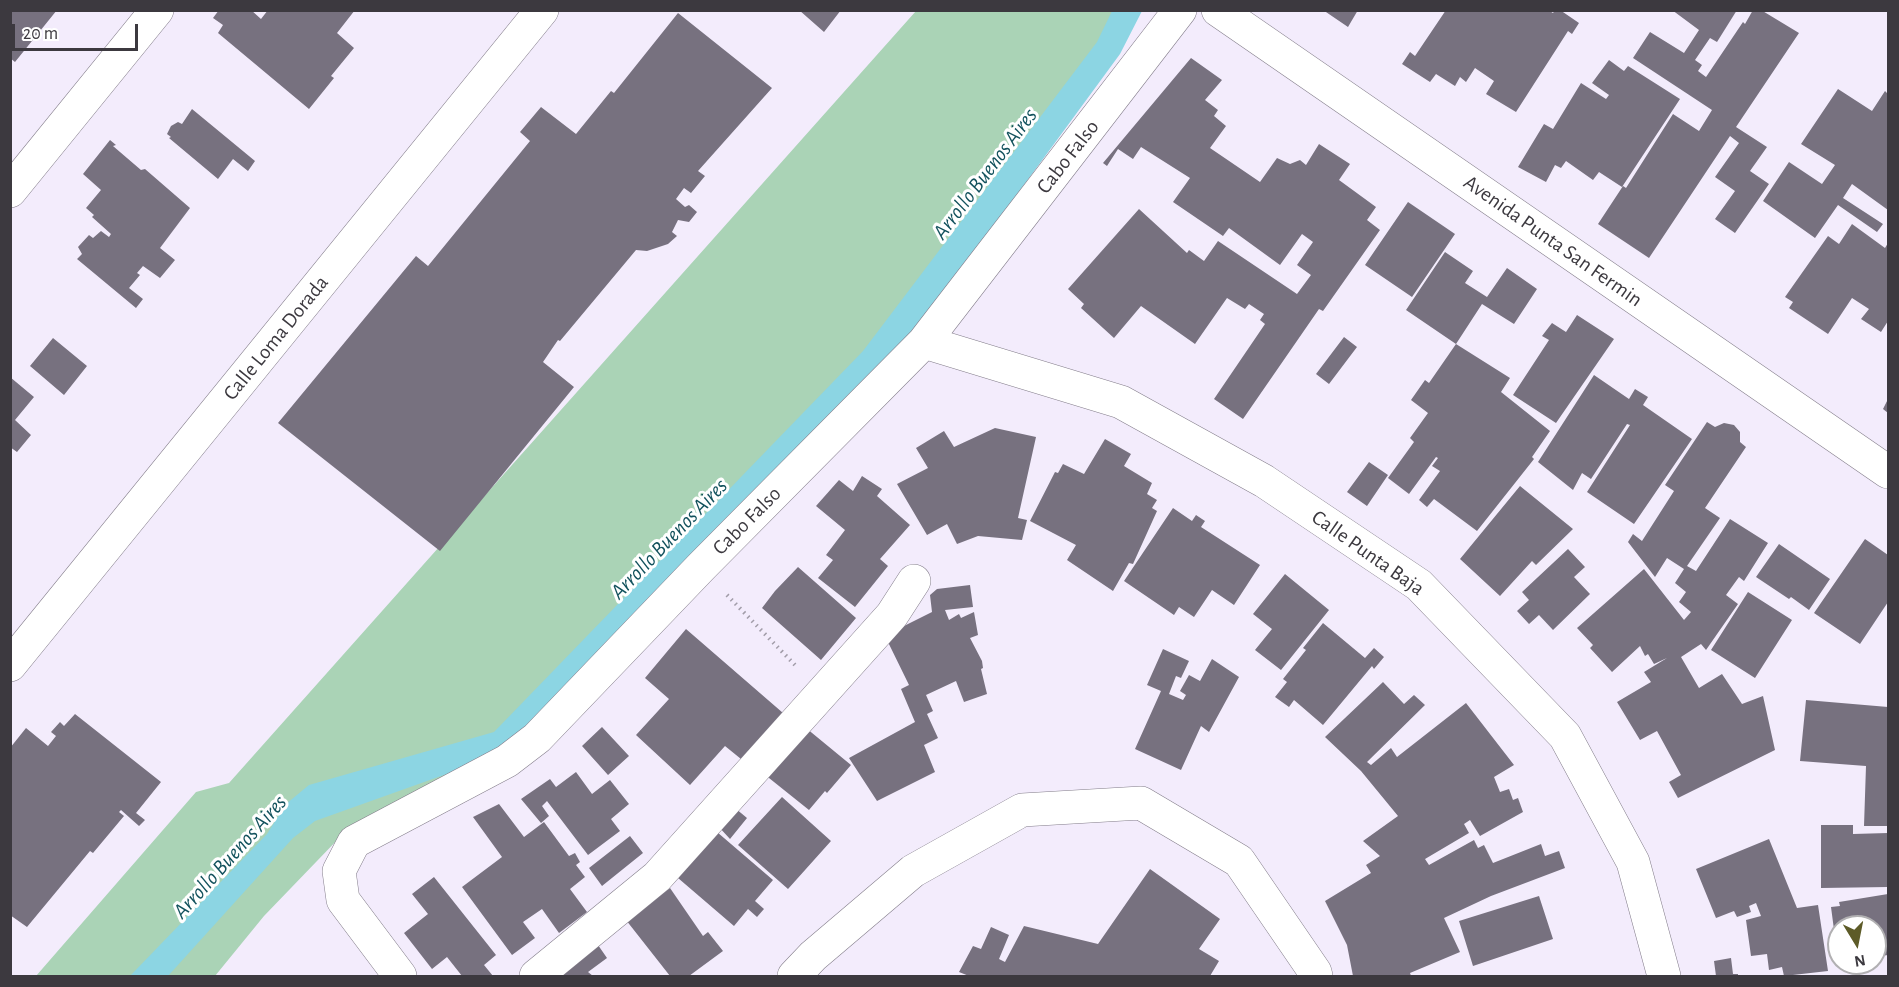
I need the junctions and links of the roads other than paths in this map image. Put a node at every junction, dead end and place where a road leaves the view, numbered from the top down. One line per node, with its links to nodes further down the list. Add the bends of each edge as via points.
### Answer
1 (157, 10): 5 (street)
2 (542, 10): 9 (street, Calle Loma Dorada)
3 (1180, 10): 6 (street, Cabo Falso)
4 (1218, 10): 7 (street, Avenida Punta San Fermin)
5 (10, 191)
6 (924, 342): 10 (street, Cabo Falso, via 537,738 507,761 354,842 339,871 343,900); 14 (street, Calle Punta Baja, via 1121,402 1264,481 1419,585 1565,736 1633,862)
7 (1888, 472)
8 (914, 581): 11 (street, via 892,615 657,877)
9 (14, 655)
10 (400, 976)
11 (536, 976)
12 (794, 976): 13 (street, via 913,871 1022,810 1141,803 1239,861)
13 (1316, 976)
14 (1664, 976)

